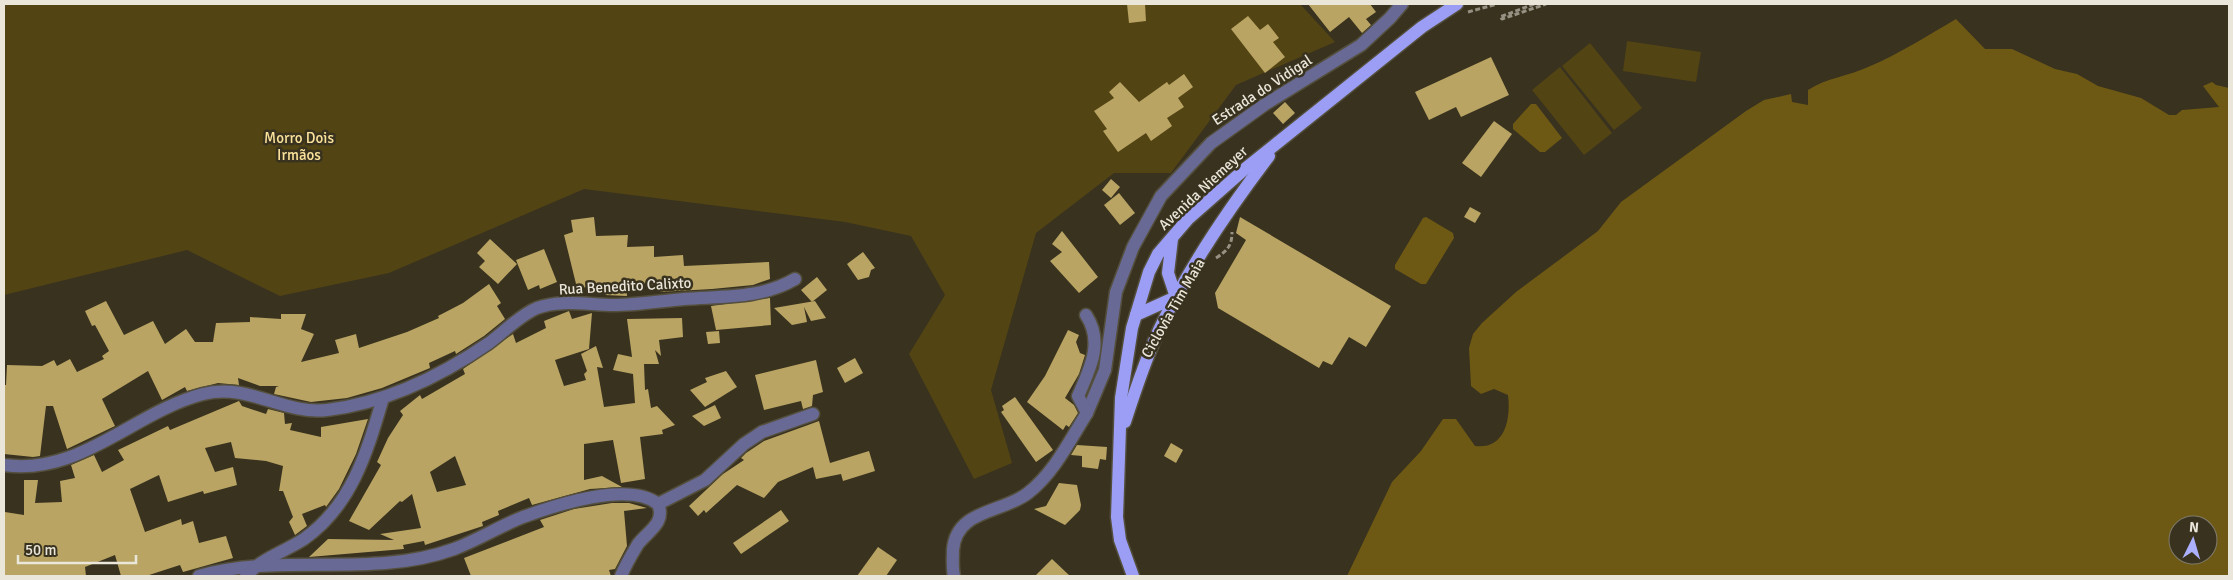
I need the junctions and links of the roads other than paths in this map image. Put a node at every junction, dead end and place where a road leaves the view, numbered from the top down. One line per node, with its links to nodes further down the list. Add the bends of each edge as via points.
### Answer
1 (1402, 4): 10 (street, Estrada do Vidigal, via 1362,45 1264,105 1211,143 1162,196 1133,247 1116,292 1105,370)
2 (1460, 9): 3 (main road, Avenida Niemeyer, via 1443,11)
3 (1280, 142): 4 (main road, Avenida Niemeyer, via 1205,203); 6 (main road, Avenida Niemeyer, via 1217,229)
4 (1172, 235): 6 (main road, via 1168,273); 8 (main road, Avenida Niemeyer, via 1149,272)
5 (795, 279): 9 (street, Rua Benedito Calixto, via 778,289 742,295 641,304 566,303 537,308 488,344)
6 (1176, 297): 8 (main road); 12 (main road, Avenida Niemeyer, via 1144,366)
7 (1086, 315): 10 (street, via 1094,326 1096,340 1092,364 1078,396)
8 (1136, 315): 12 (main road, Avenida Niemeyer, via 1121,398)
9 (383, 398): 13 (street, Rua Benedito Calixto, via 324,410 304,410 249,393 226,390 203,394 63,460 44,466); 15 (street, via 356,477 340,505 303,540)
10 (1087, 413): 19 (street, Estrada do Vidigal, via 1054,466 1027,494 965,523 954,544)
11 (813, 414): 14 (street, via 762,432 705,480)
12 (1120, 438): 20 (main road, Avenida Niemeyer, via 1117,517 1120,540)
13 (4, 465)
14 (658, 504): 15 (street, via 638,495 577,500 522,517 454,549 425,557 327,566); 18 (street, via 661,512 658,523 639,544)
15 (256, 566): 16 (street); 17 (street)
16 (199, 576)
17 (246, 576)
18 (621, 576)
19 (954, 576)
20 (1133, 576)

